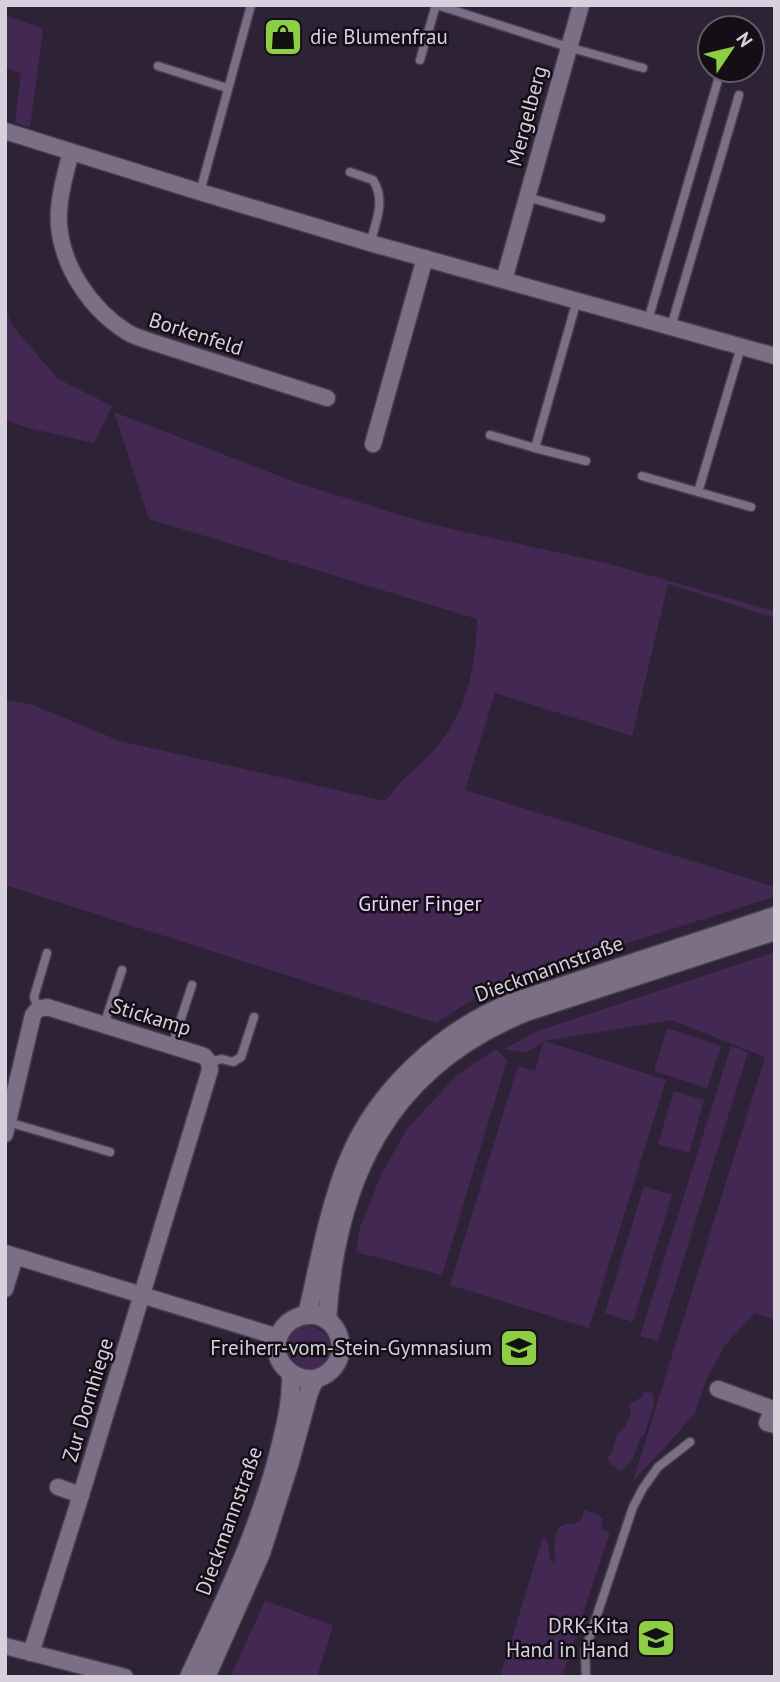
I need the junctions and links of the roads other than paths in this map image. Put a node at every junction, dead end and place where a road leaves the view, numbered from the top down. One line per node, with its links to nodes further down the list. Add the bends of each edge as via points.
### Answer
1 (251, 5): 9 (lane)
2 (436, 5): 4 (lane, Mergelberg); 5 (lane, Mergelberg)
3 (581, 5): 4 (street, Mergelberg)
4 (568, 47): 7 (lane, Mergelberg); 15 (street, Mergelberg)
5 (420, 60)
6 (158, 66): 9 (lane)
7 (643, 68)
8 (717, 84): 21 (lane)
9 (227, 88): 14 (lane)
10 (739, 95): 22 (lane)
11 (5, 131): 12 (street)
12 (71, 152): 14 (street); 25 (street, Borkenfeld, via 60,205 61,235 71,269 108,318 129,334)
13 (351, 172): 17 (lane, via 373,180 379,192)
14 (200, 192): 17 (street)
15 (527, 197): 16 (lane, Mergelberg); 19 (street, Mergelberg)
16 (601, 218)
17 (370, 243): 18 (street)
18 (425, 258): 19 (street); 27 (street)
19 (504, 280): 20 (street)
20 (577, 300): 21 (street); 28 (lane)
21 (648, 320): 22 (street)
22 (671, 327): 23 (street)
23 (741, 347): 24 (street); 31 (lane)
24 (775, 356)
25 (327, 398)
26 (490, 435): 28 (lane)
27 (373, 444)
28 (535, 448): 29 (lane)
29 (586, 461)
30 (642, 476): 31 (lane)
31 (698, 492): 32 (lane)
32 (751, 507)
33 (775, 916): 48 (street, Dieckmannstraße, via 508,1004 461,1028 427,1055 385,1098 354,1147 337,1193)
34 (775, 931): 49 (street, Dieckmannstraße, via 526,1012 482,1033 439,1063 394,1110 358,1173 340,1229)
35 (47, 953): 38 (lane, via 34,998)
36 (122, 970): 40 (lane)
37 (192, 985): 41 (lane)
38 (38, 1009): 40 (street, Stickamp, via 47,1007); 43 (street)
39 (254, 1017): 42 (lane, via 241,1057 233,1062)
40 (104, 1025): 41 (street, Stickamp)
41 (172, 1046): 42 (street, Stickamp, via 204,1056)
42 (209, 1062): 47 (street, Stickamp)
43 (7, 1128): 44 (lane)
44 (110, 1152)
45 (10, 1255): 46 (street); 47 (street)
46 (5, 1289)
47 (141, 1295): 50 (street); 57 (street, Zur Dornhiege)
48 (307, 1315): 49 (street); 50 (street, via 289,1322)
49 (327, 1320): 52 (street, Dieckmannstraße, via 338,1332 341,1354 331,1370)
50 (278, 1337): 51 (street, Dieckmannstraße, via 278,1355)
51 (291, 1374): 52 (street); 61 (street, Dieckmannstraße, via 288,1414 263,1507)
52 (315, 1379): 62 (street, Dieckmannstraße, via 261,1553)
53 (718, 1389): 54 (street, via 773,1409 767,1423)
54 (775, 1425)
55 (690, 1442): 63 (lane, via 659,1467 633,1507 584,1651)
56 (58, 1487): 57 (street, Zur Dornhiege)
57 (81, 1494): 59 (street)
58 (5, 1647): 59 (street)
59 (31, 1653): 60 (street)
60 (125, 1677)
61 (189, 1677)
62 (206, 1677)
63 (586, 1677)

